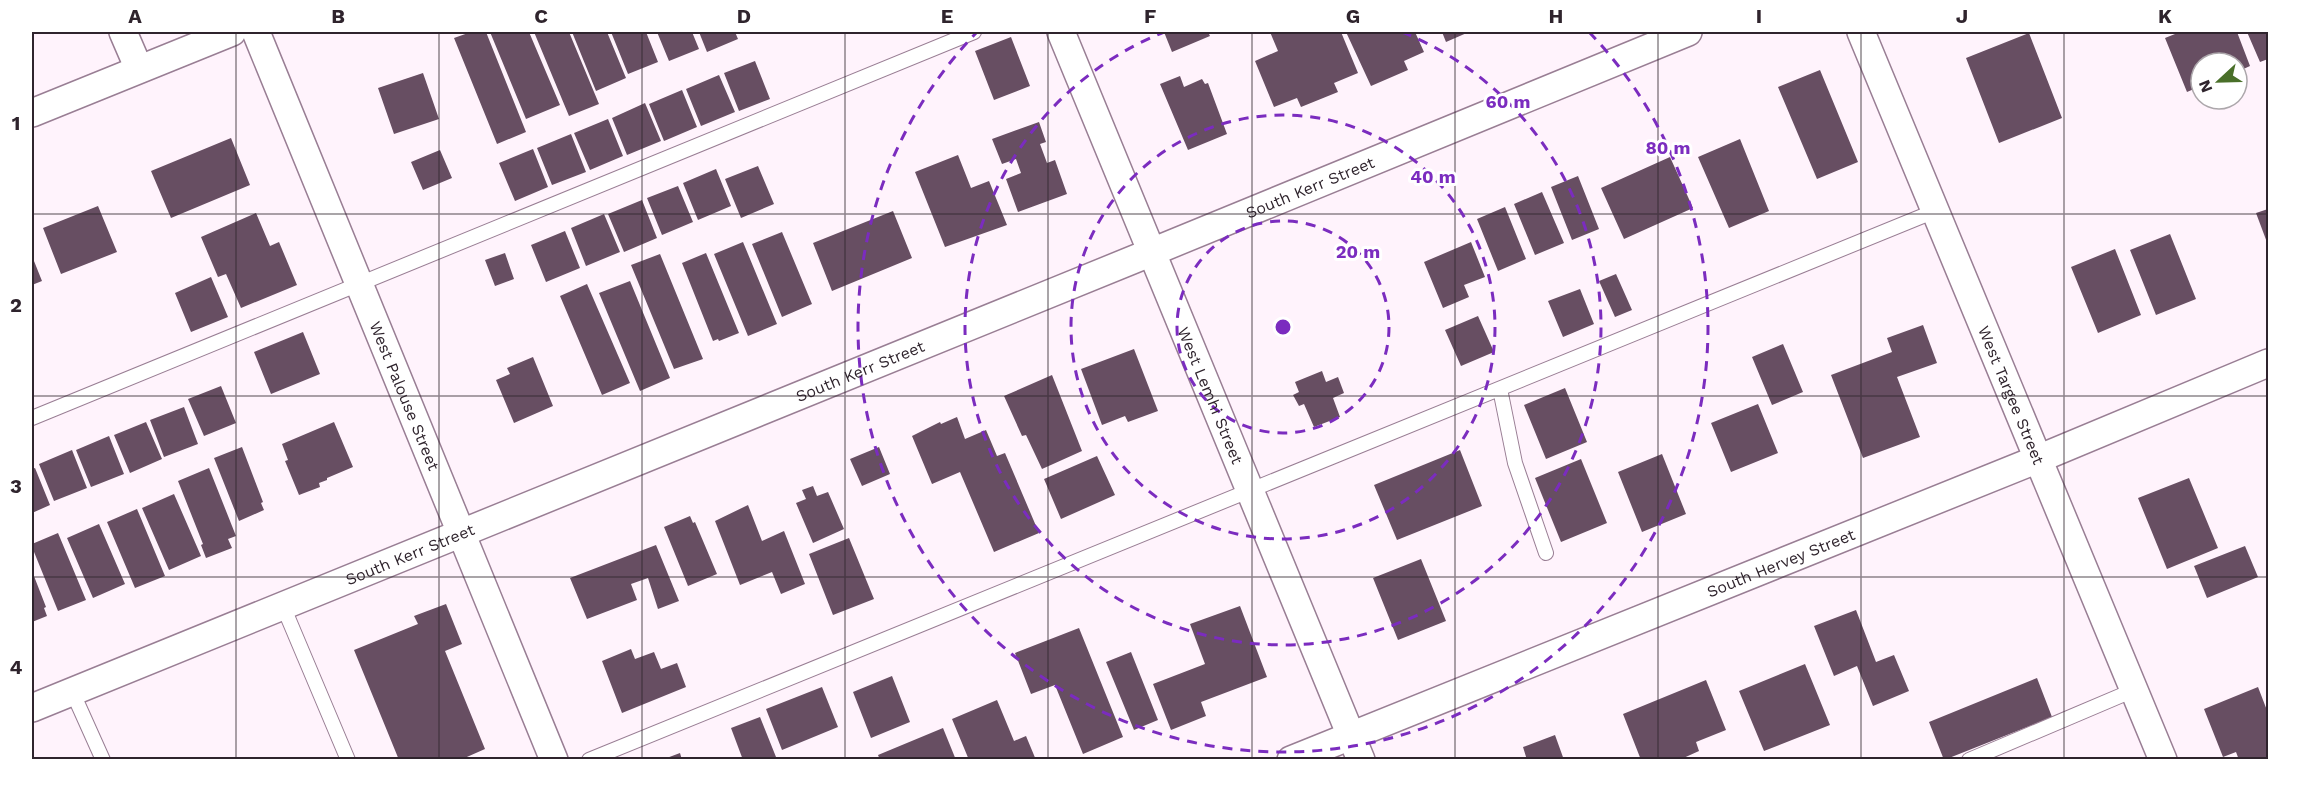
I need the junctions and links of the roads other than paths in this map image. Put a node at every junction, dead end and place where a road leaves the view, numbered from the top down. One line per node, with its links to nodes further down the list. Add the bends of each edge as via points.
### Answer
1 (123, 32): 8 (street)
2 (232, 32): 8 (street)
3 (256, 32): 12 (street, West Palouse Street)
4 (974, 32): 12 (lane)
5 (1061, 32): 11 (street, West Lemhi Street)
6 (1688, 32): 11 (street, South Kerr Street)
7 (1861, 32): 10 (street, West Targee Street)
8 (139, 69): 9 (street)
9 (32, 113)
10 (1935, 212): 14 (lane); 16 (street, West Targee Street)
11 (1152, 252): 17 (street, West Lemhi Street); 18 (street, South Kerr Street)
12 (359, 282): 15 (lane); 18 (street, West Palouse Street)
13 (2268, 363): 16 (street, South Hervey Street)
14 (1500, 389): 17 (lane); 19 (lane, via 1515,463)
15 (32, 418)
16 (2038, 459): 21 (street, West Targee Street); 24 (street, South Hervey Street)
17 (1250, 491): 24 (street, West Lemhi Street); 28 (lane)
18 (462, 534): 20 (street, South Kerr Street); 27 (street, West Palouse Street)
19 (1546, 553)
20 (283, 606): 22 (street, South Kerr Street); 26 (lane)
21 (2134, 690): 30 (lane); 31 (street, West Targee Street)
22 (72, 692): 23 (street, South Kerr Street); 25 (lane)
23 (32, 708)
24 (1357, 748): 29 (street, South Hervey Street)
25 (103, 759)
26 (348, 759)
27 (554, 759)
28 (589, 759)
29 (1291, 759)
30 (1969, 759)
31 (2163, 759)

